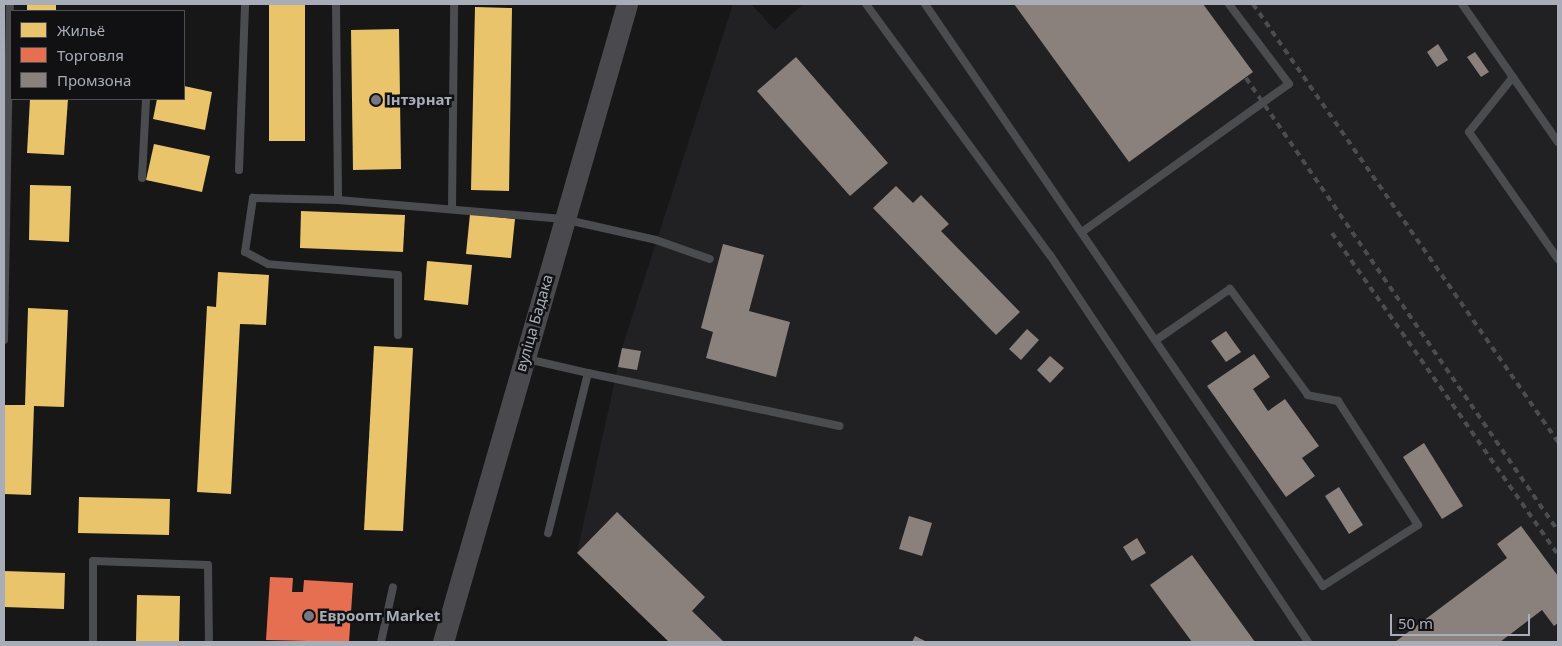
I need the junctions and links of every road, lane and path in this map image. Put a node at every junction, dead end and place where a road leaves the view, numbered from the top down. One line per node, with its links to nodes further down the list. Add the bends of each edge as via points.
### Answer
1 (245, 4): 14 (lane)
2 (336, 4): 16 (lane)
3 (454, 4): 17 (lane)
4 (627, 4): 18 (main road, вуліца Бадака)
5 (866, 4): 34 (lane, via 1050,255)
6 (925, 4): 19 (lane)
7 (1230, 4): 19 (lane, via 1289,84)
8 (1462, 4): 9 (lane)
9 (1513, 77): 13 (lane); 21 (lane, via 1469,132)
10 (10, 87): 12 (lane)
11 (146, 100): 15 (lane)
12 (5, 132): 23 (lane)
13 (1558, 142)
14 (239, 170)
15 (142, 178)
16 (338, 200): 17 (lane); 22 (lane, via 253,198 245,252 268,264 398,275)
17 (452, 209): 18 (lane)
18 (563, 219): 20 (lane, via 656,240); 25 (main road, вуліца Бадака)
19 (1082, 232): 24 (lane)
20 (710, 259)
21 (1558, 259)
22 (398, 335)
23 (4, 340)
24 (1156, 340): 24 (lane, via 1323,586 1418,524 1338,401 1308,395 1230,289)
25 (525, 358): 26 (lane); 33 (main road, вуліца Бадака)
26 (588, 373): 27 (lane); 28 (lane)
27 (839, 426)
28 (548, 532)
29 (393, 587): 32 (lane)
30 (94, 642): 31 (lane, via 93,561 208,565)
31 (209, 642)
32 (381, 642)
33 (443, 642)
34 (1308, 642)

